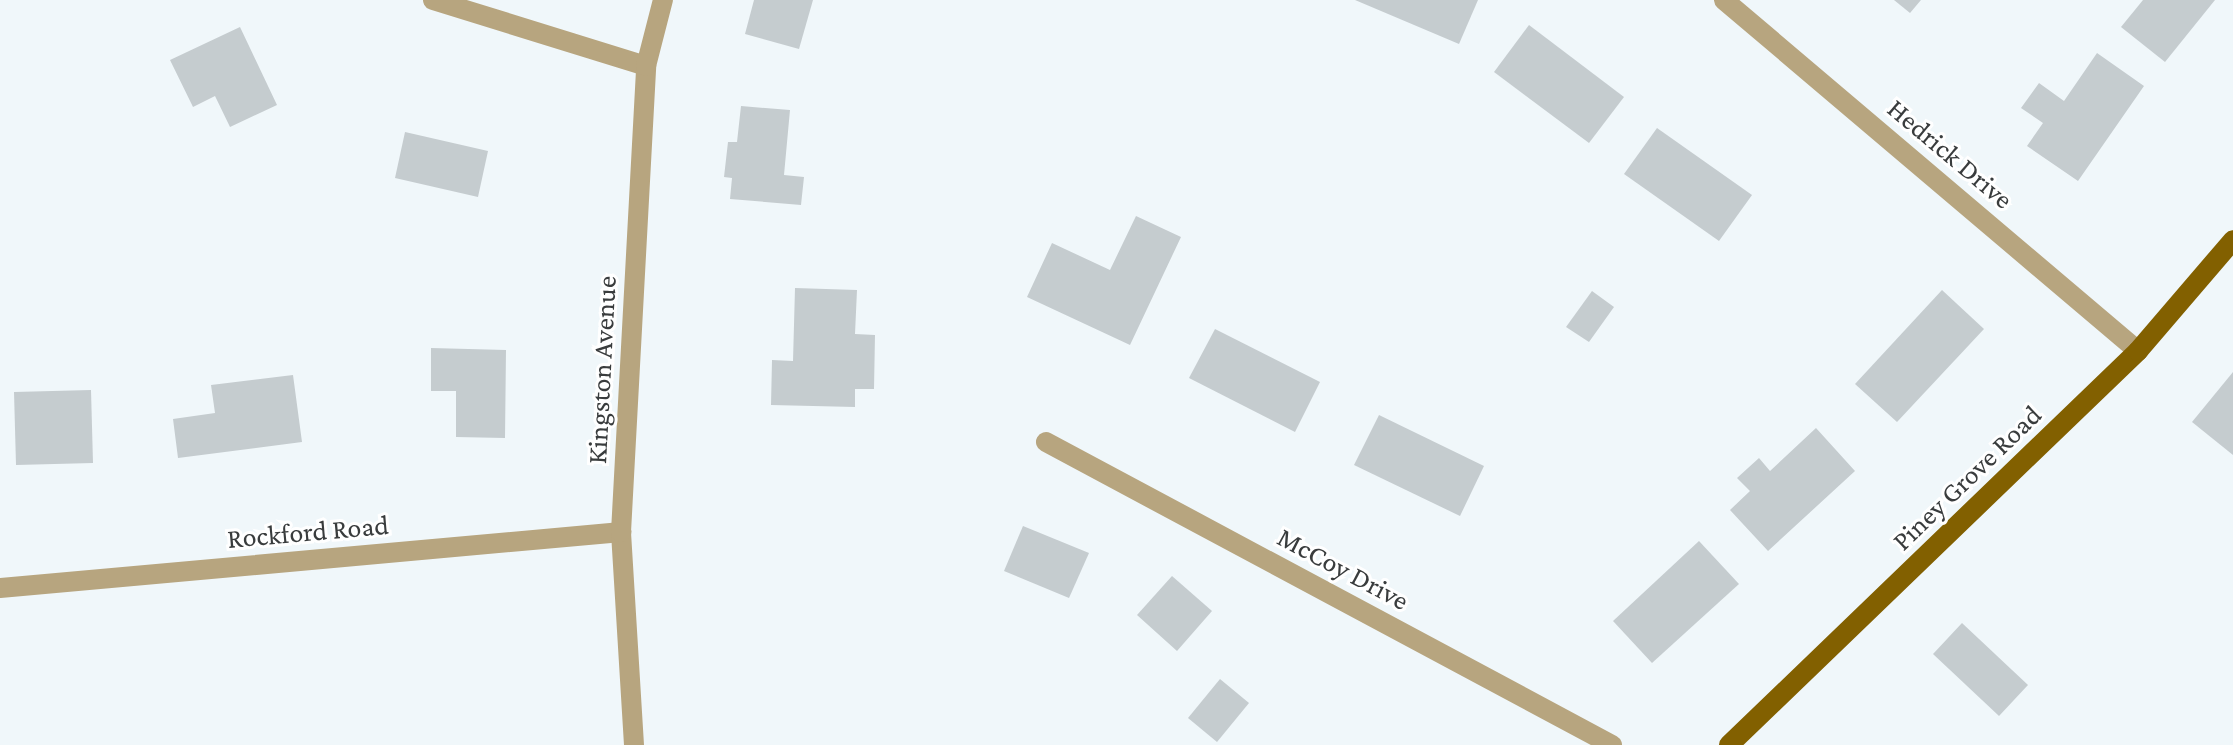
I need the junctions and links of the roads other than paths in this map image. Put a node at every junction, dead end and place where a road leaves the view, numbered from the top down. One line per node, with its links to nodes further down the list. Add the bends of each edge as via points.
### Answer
1 (433, 0): 4 (street)
2 (663, 0): 4 (street, Kingston Avenue)
3 (1724, 0): 6 (street, Hedrick Drive)
4 (646, 66): 8 (street, Kingston Avenue)
5 (2233, 240): 6 (main road, Piney Grove Road)
6 (2138, 351): 12 (main road, Piney Grove Road)
7 (1046, 442): 11 (street, McCoy Drive)
8 (621, 532): 9 (street, Rockford Road); 10 (street, Kingston Avenue)
9 (0, 588)
10 (634, 745)
11 (1612, 745)
12 (1729, 745)

